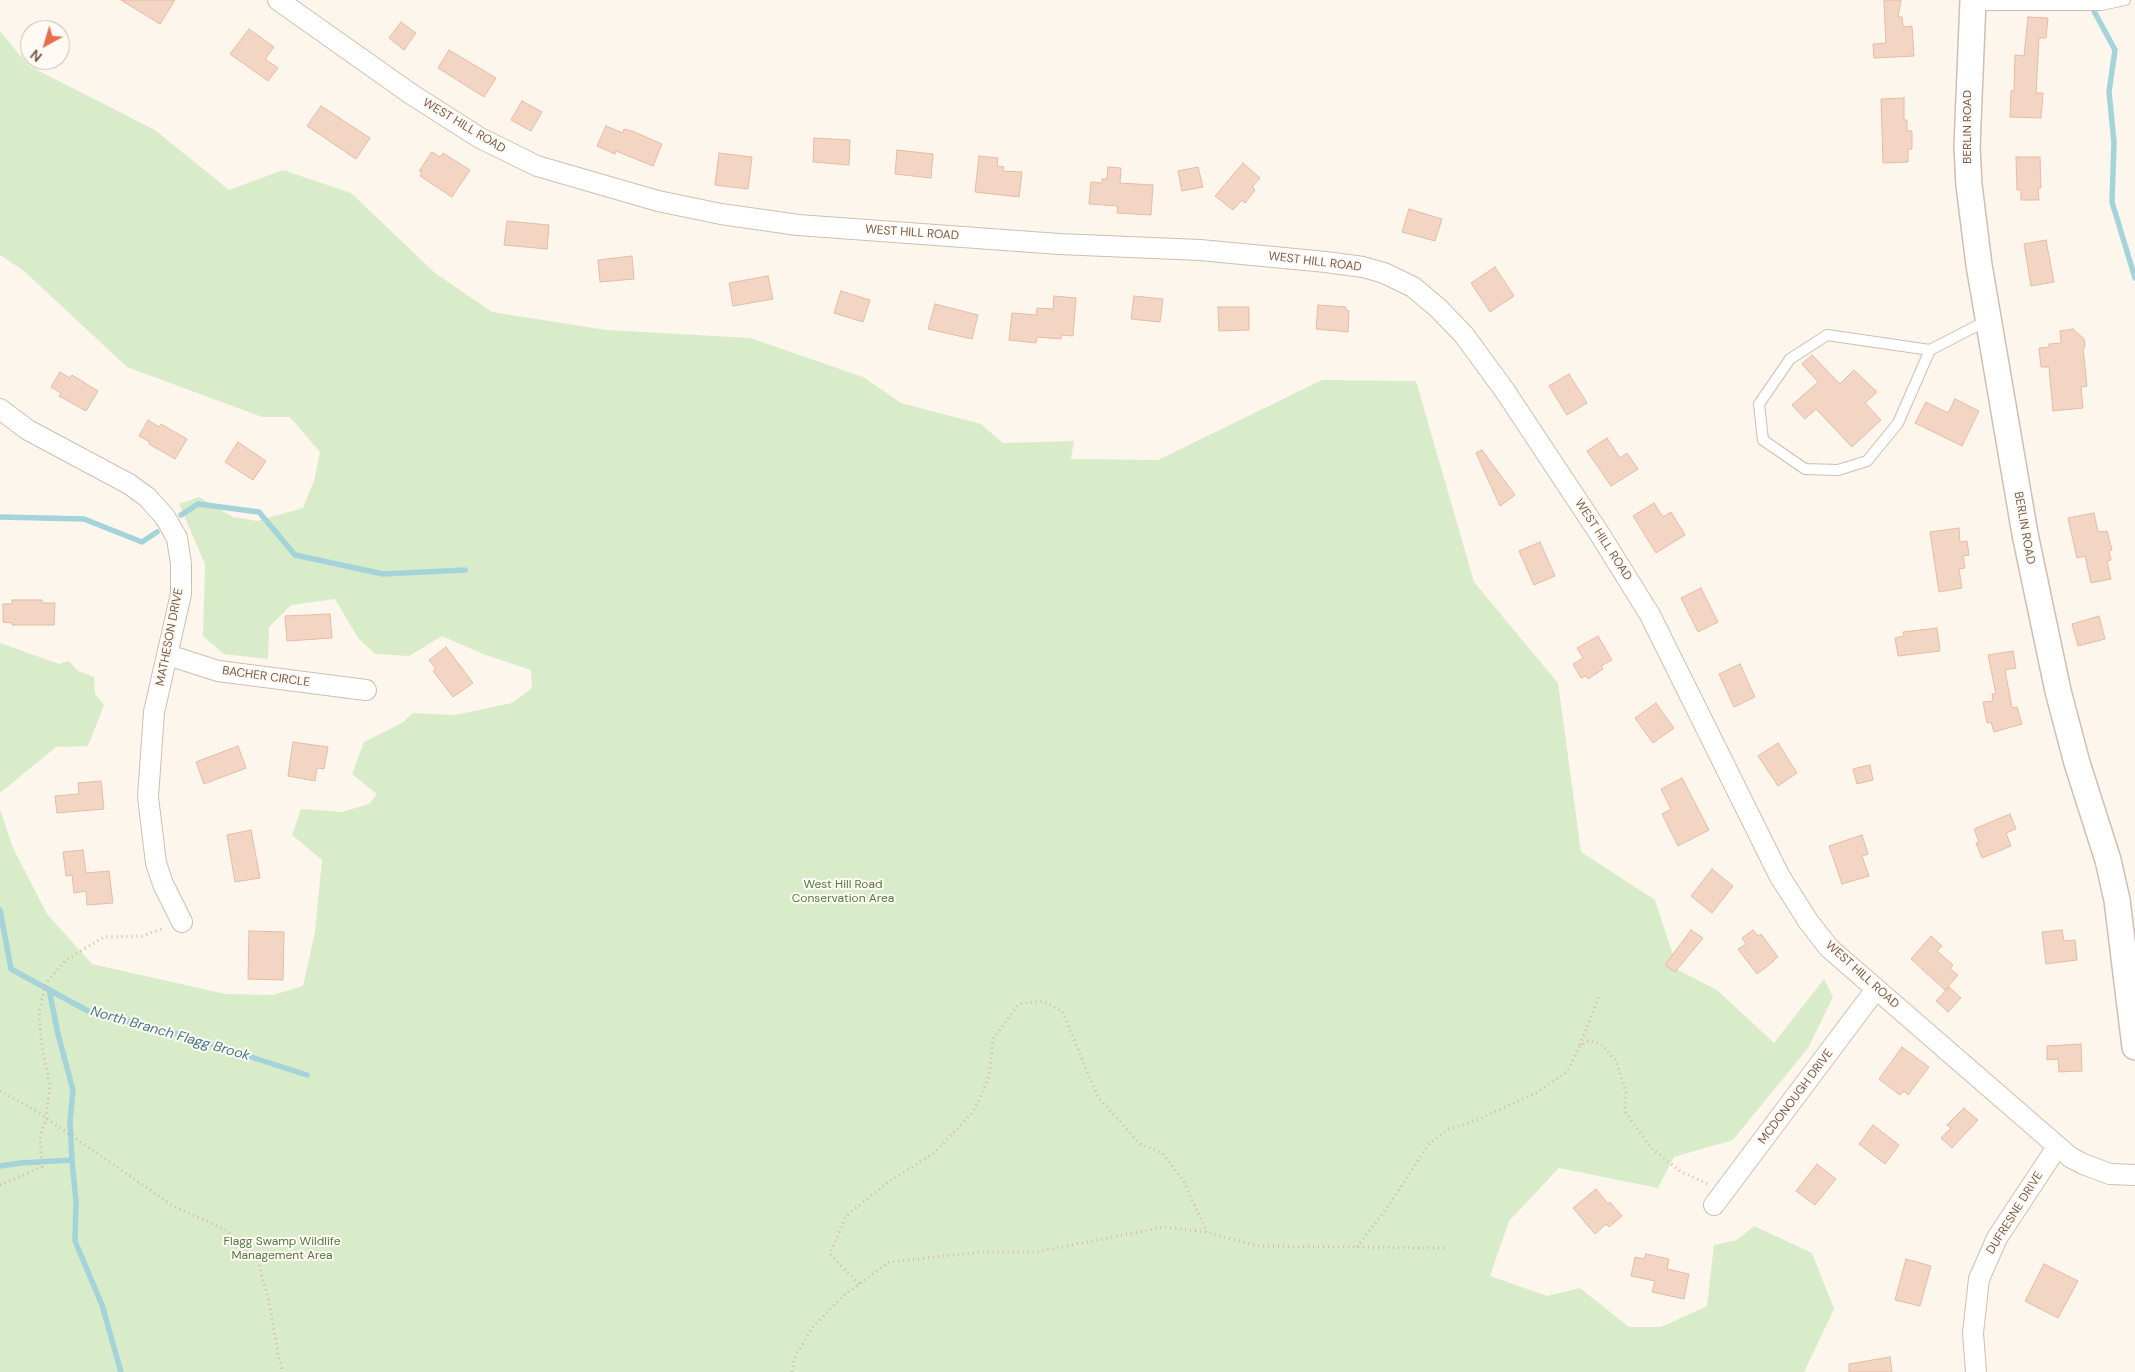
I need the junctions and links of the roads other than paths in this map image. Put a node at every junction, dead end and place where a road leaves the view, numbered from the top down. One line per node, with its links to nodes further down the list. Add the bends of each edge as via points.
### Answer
1 (278, 0): 11 (street, WEST HILL ROAD, via 480,138 537,166 658,201 798,225 1200,250 1326,262 1363,267 1414,287 1464,335 1505,391 1640,598 1779,875 1808,921 1829,948)
2 (2125, 0): 4 (lane)
3 (1973, 3): 4 (lane); 5 (street, BERLIN ROAD, via 1967,146 1973,224)
4 (2103, 3)
5 (1988, 320): 6 (lane); 12 (street, BERLIN ROAD, via 2025,534 2058,691 2117,900)
6 (1930, 350): 6 (lane, via 1827,335 1790,360 1759,404 1763,440 1805,469 1838,470 1867,460 1898,423)
7 (0, 409): 8 (street, MATHESON DRIVE, via 28,430 129,484 147,497 165,517 177,538 181,564 181,594)
8 (168, 655): 9 (street, BACHER CIRCLE, via 218,671); 10 (street, MATHESON DRIVE, via 154,712 148,797 156,863)
9 (366, 690)
10 (182, 922)
11 (1876, 989): 13 (street, WEST HILL ROAD); 15 (street, MCDONOUGH DRIVE)
12 (2135, 1047)
13 (2057, 1147): 14 (street, WEST HILL ROAD, via 2097,1170); 16 (street, DUFRESNE DRIVE, via 1997,1238 1978,1279 1973,1333)
14 (2135, 1175)
15 (1719, 1199)
16 (1976, 1372)

